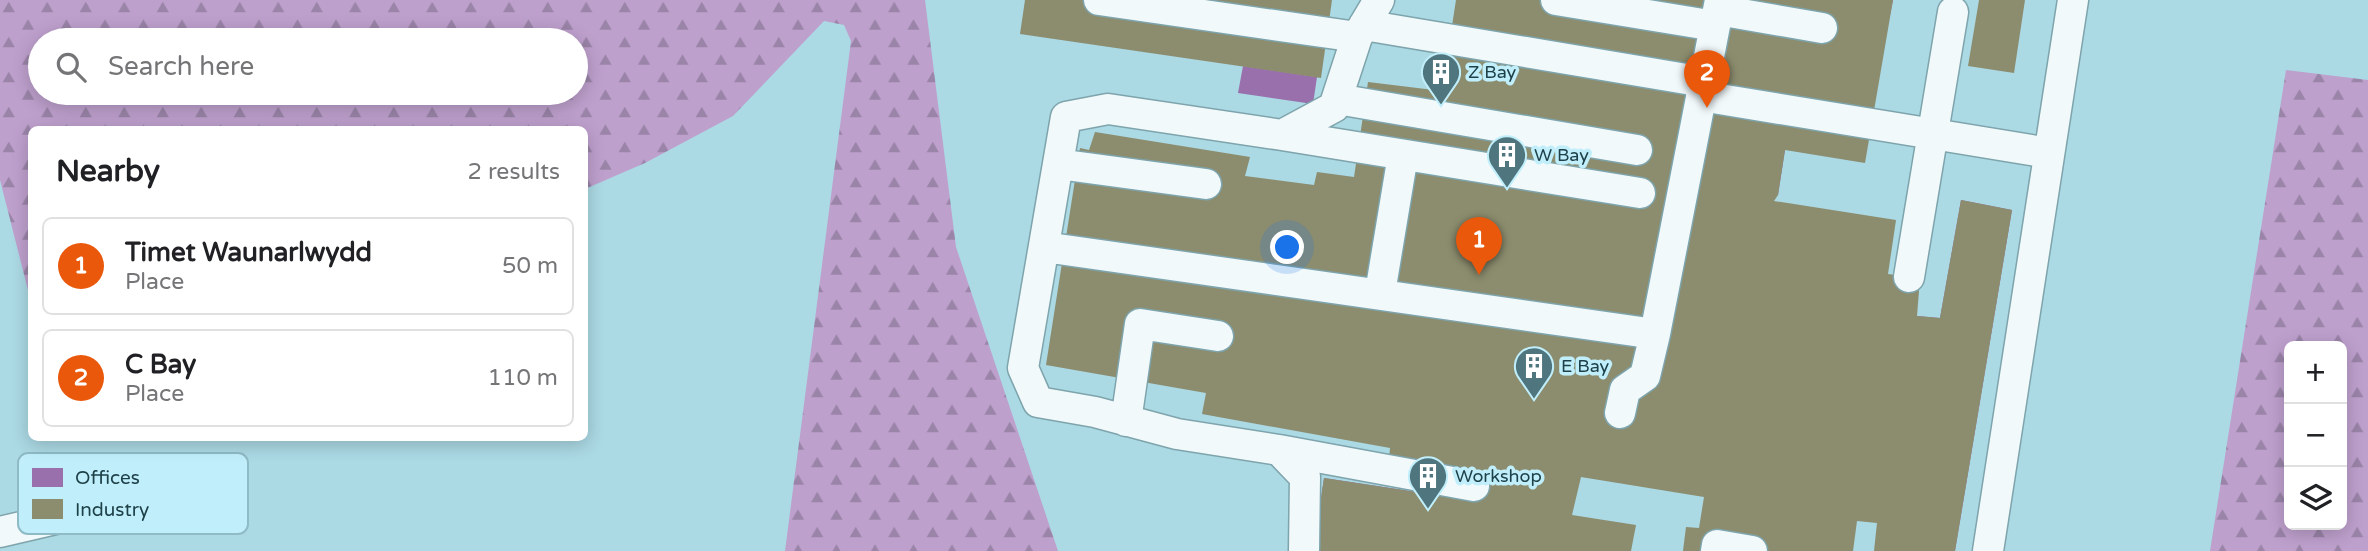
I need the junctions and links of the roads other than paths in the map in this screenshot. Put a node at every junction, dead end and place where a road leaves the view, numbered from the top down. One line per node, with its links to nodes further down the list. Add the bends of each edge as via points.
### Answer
1 (1099, 0): 8 (lane)
2 (1379, 0): 8 (lane)
3 (1556, 0): 5 (lane)
4 (2073, 0): 14 (lane)
5 (1717, 12): 7 (lane); 9 (lane)
6 (1953, 12): 11 (lane)
7 (1822, 28)
8 (1360, 31): 9 (lane); 10 (lane)
9 (1702, 89): 11 (lane); 22 (lane)
10 (1337, 99): 12 (lane, via 1334,107); 13 (lane)
11 (1933, 134): 14 (lane); 20 (lane)
12 (1282, 135): 15 (lane); 16 (lane, via 1108,109 1066,117)
13 (1637, 150)
14 (2049, 153): 33 (lane)
15 (1403, 155): 18 (lane); 21 (lane)
16 (1058, 164): 17 (lane); 19 (lane)
17 (1206, 184)
18 (1640, 193)
19 (1044, 247): 21 (lane); 25 (lane, via 1023,368 1038,402)
20 (1909, 277)
21 (1380, 293): 22 (lane)
22 (1655, 334): 24 (lane, via 1645,376 1625,390)
23 (1218, 336): 25 (lane, via 1140,324)
24 (1620, 413)
25 (1126, 421): 26 (lane)
26 (1279, 450): 27 (lane); 31 (lane, via 1305,477)
27 (1474, 486)
28 (18, 528): 29 (lane)
29 (0, 532)
30 (1758, 544): 32 (lane, via 1717,545)
31 (1304, 551)
32 (1716, 551)
33 (1988, 551)

